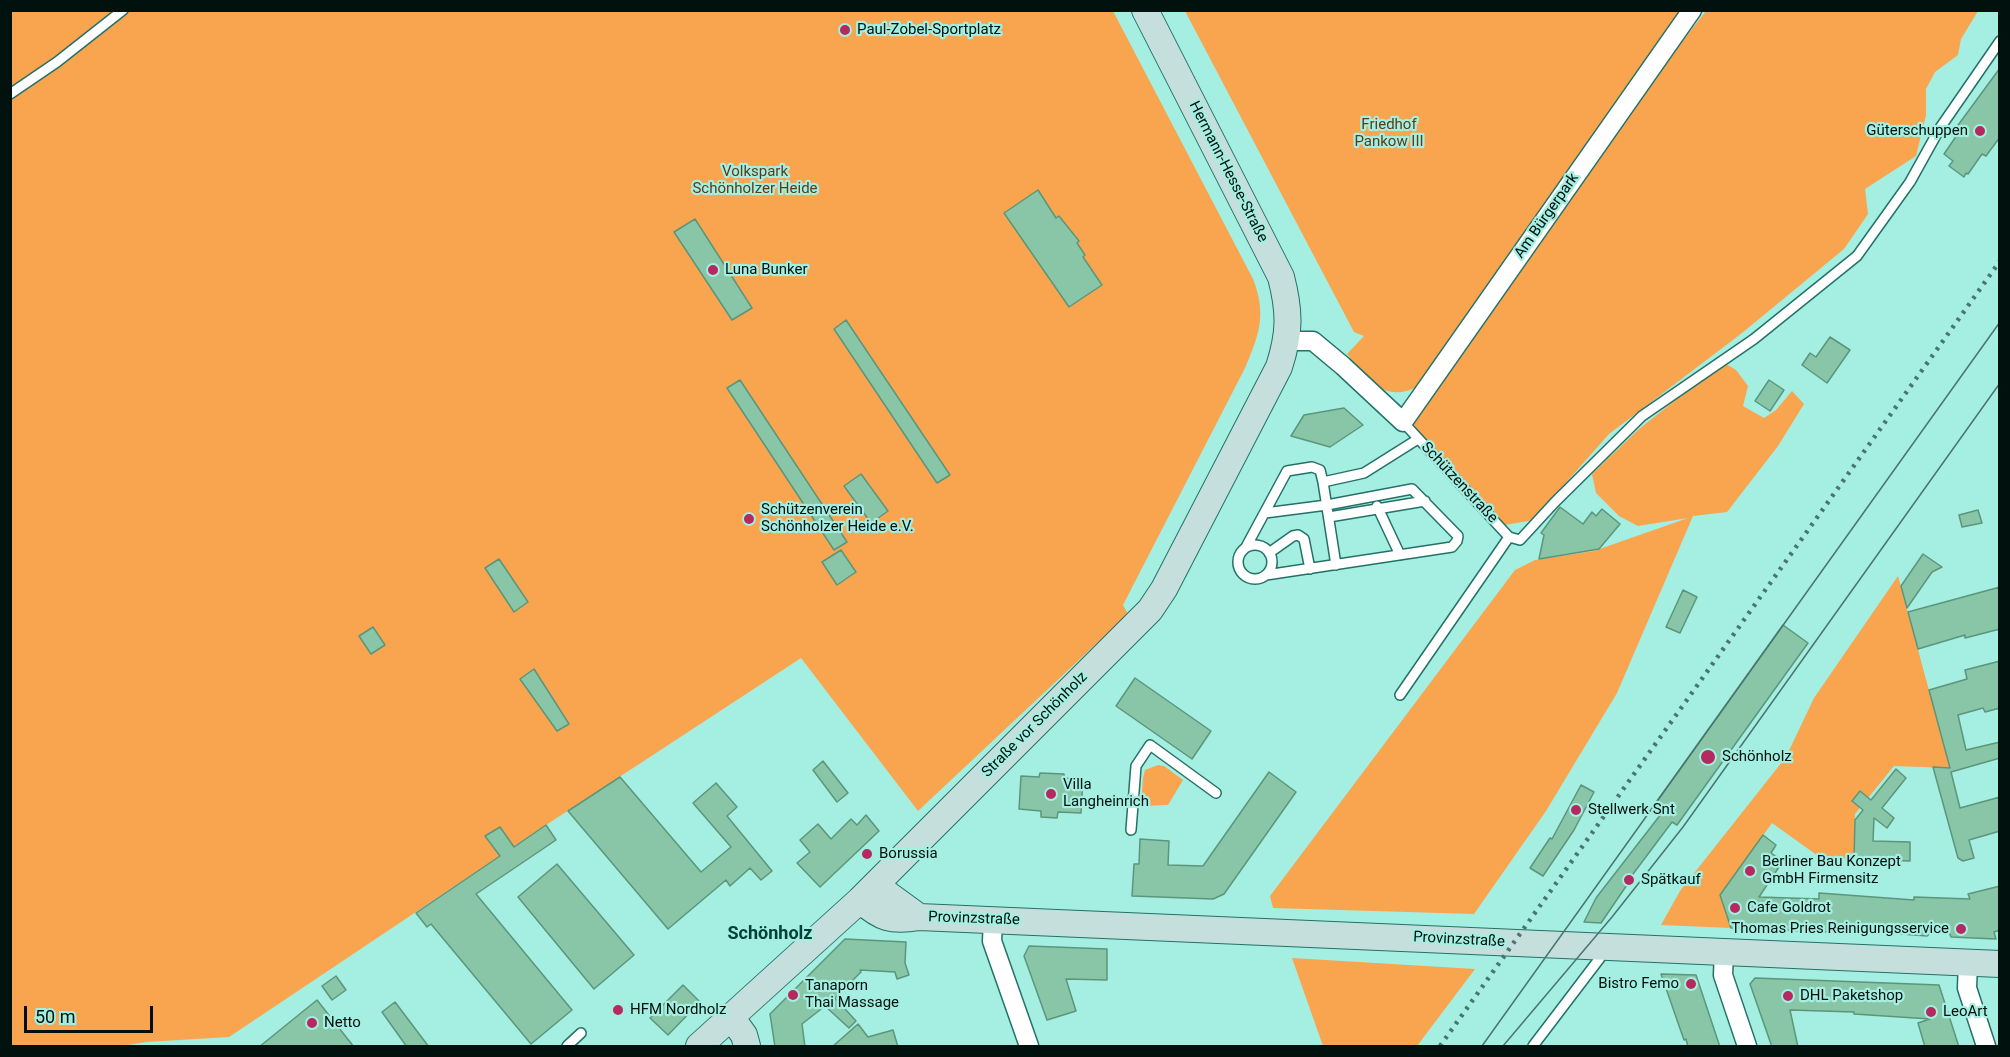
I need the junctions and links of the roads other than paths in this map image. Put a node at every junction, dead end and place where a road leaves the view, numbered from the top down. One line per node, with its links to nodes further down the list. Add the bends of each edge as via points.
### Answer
1 (123, 10): 5 (lane)
2 (1145, 10): 6 (main road, Hermann-Hesse-Straße, via 1281,277 1288,315)
3 (1692, 10): 7 (street, Am Bürgerpark)
4 (2000, 41): 16 (lane, via 1940,128 1910,182 1857,256 1754,339 1642,416 1520,540)
5 (10, 94)
6 (1287, 341): 7 (street, Schützenstraße, via 1313,341); 26 (main road, Straße vor Schönholz, via 1279,367 1150,610)
7 (1402, 422): 8 (lane, Schützenstraße)
8 (1418, 439): 9 (lane, via 1364,473); 16 (lane, Schützenstraße)
9 (1323, 482): 12 (lane); 14 (lane, via 1320,470 1312,467 1287,471)
10 (1372, 497): 11 (lane, via 1412,489); 12 (lane); 13 (lane)
11 (1425, 501): 13 (lane); 19 (lane, via 1455,531 1457,541 1452,547)
12 (1327, 505): 14 (lane); 15 (lane)
13 (1378, 509): 15 (lane); 19 (lane)
14 (1265, 513): 17 (lane)
15 (1329, 517): 20 (lane)
16 (1509, 537): 23 (lane, Schützenstraße)
17 (1246, 547): 18 (lane, via 1262,546); 22 (lane, via 1239,556 1241,572 1250,579)
18 (1269, 553): 21 (lane, via 1298,535 1304,539); 22 (lane, via 1271,567)
19 (1400, 555): 20 (lane)
20 (1336, 565): 21 (lane)
21 (1310, 569): 22 (lane)
22 (1266, 575)
23 (1400, 695)
24 (1216, 793): 25 (lane, via 1150,745 1136,766)
25 (1131, 830)
26 (867, 892): 27 (main road, Provinzstraße, via 882,916 900,920); 32 (main road, Straße vor Schönholz)
27 (993, 920): 28 (main road, Provinzstraße); 37 (street, via 992,941)
28 (1605, 947): 29 (main road, Provinzstraße); 38 (lane)
29 (1724, 951): 30 (main road, Provinzstraße); 39 (street, via 1723,975)
30 (1968, 963): 31 (main road, Provinzstraße); 40 (street, via 1967,988)
31 (2000, 964)
32 (731, 1017): 35 (main road, Straße vor Schönholz); 36 (main road)
33 (581, 1033): 34 (lane)
34 (567, 1047)
35 (699, 1047)
36 (747, 1047)
37 (1029, 1047)
38 (1533, 1047)
39 (1747, 1047)
40 (1986, 1047)

